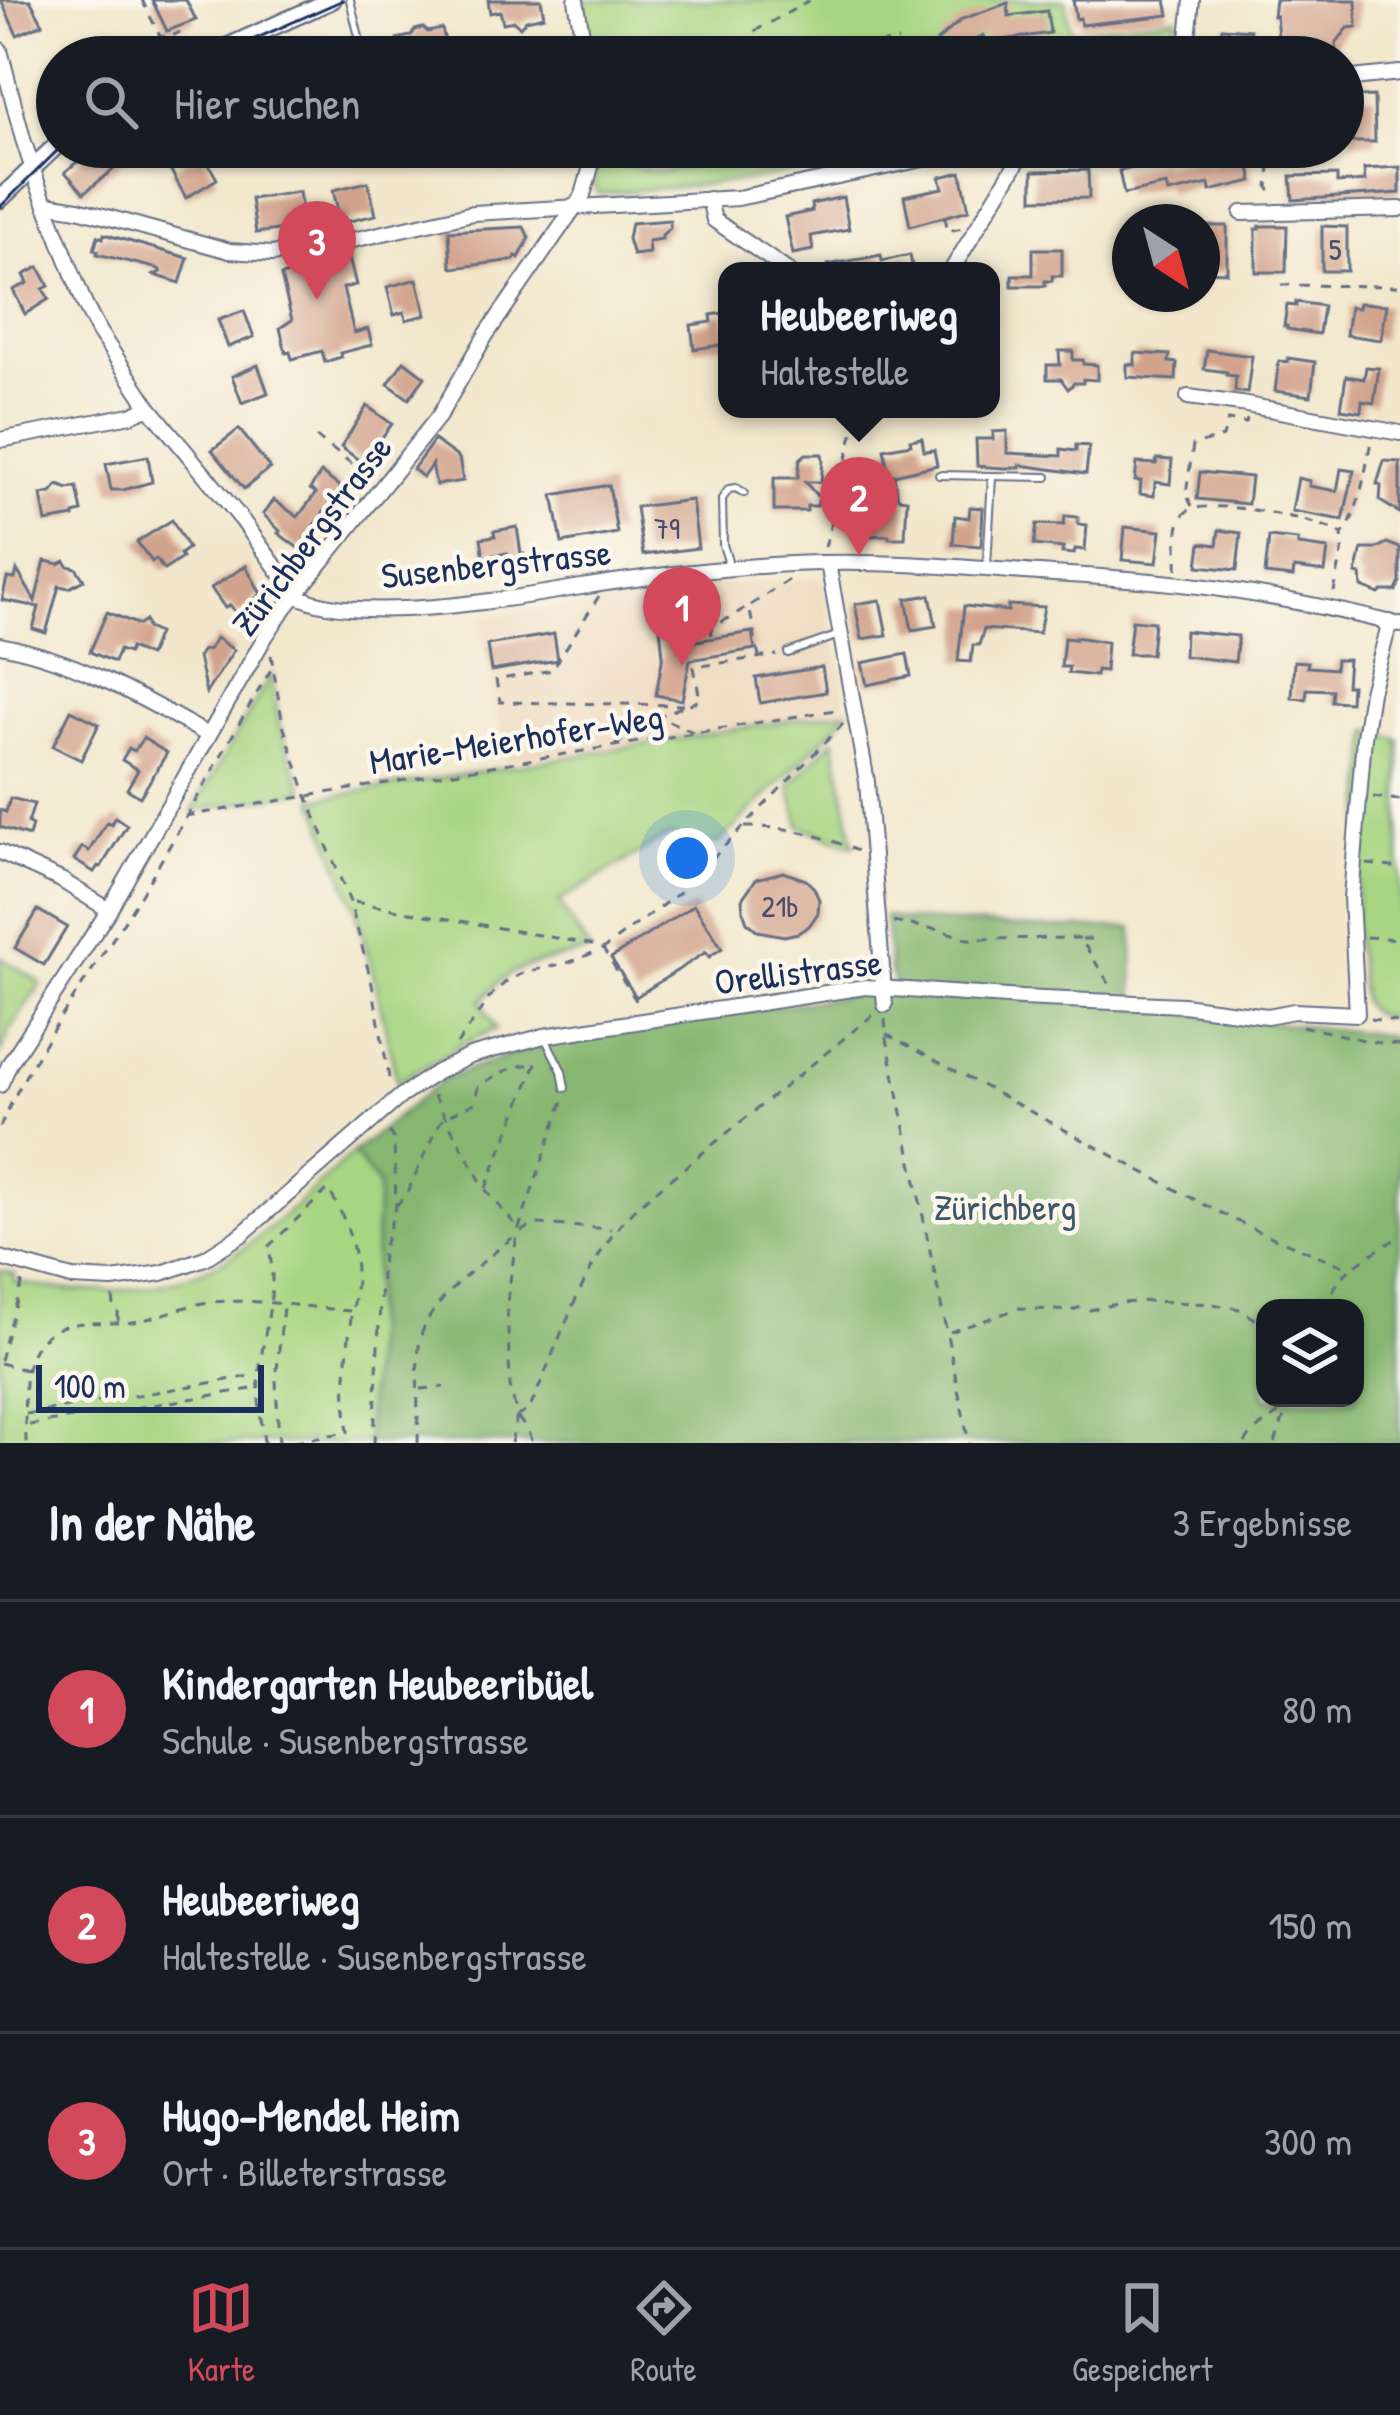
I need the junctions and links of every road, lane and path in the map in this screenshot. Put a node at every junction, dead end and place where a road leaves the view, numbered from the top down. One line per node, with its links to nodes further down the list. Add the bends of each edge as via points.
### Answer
1 (142, 0): 8 (path)
2 (332, 0): 10 (street)
3 (350, 0): 11 (lane)
4 (576, 0): 12 (street)
5 (811, 0): 13 (path)
6 (1192, 0): 14 (street)
7 (180, 32): 9 (path)
8 (160, 36)
9 (172, 36)
10 (252, 36)
11 (359, 36)
12 (582, 36)
13 (753, 36)
14 (1188, 36)
15 (0, 50): 19 (street)
16 (1400, 73): 17 (street)
17 (1364, 77)
18 (36, 164): 19 (street)
19 (32, 168): 25 (street); 27 (street)
20 (589, 168): 28 (street, Zürichbergstrasse)
21 (880, 168): 26 (street)
22 (1014, 168): 32 (street)
23 (1273, 168): 24 (path)
24 (1272, 198): 29 (street); 30 (street)
25 (0, 199)
26 (709, 199): 28 (street); 33 (street, via 714,220)
27 (47, 204): 28 (street, via 230,251 272,254 473,213); 38 (street, via 85,304)
28 (574, 208): 57 (street, Zürichbergstrasse, via 440,416)
29 (1400, 209)
30 (1242, 213)
31 (945, 217): 32 (path, via 948,231)
32 (981, 226): 34 (street)
33 (775, 262)
34 (957, 262)
35 (1281, 285): 36 (path)
36 (1400, 286)
37 (1188, 397): 41 (street)
38 (149, 407): 44 (street); 57 (street)
39 (861, 418): 52 (path)
40 (1246, 423): 50 (path, via 1228,420 1223,437 1192,445 1186,494)
41 (1372, 428): 42 (street); 51 (path)
42 (1400, 433)
43 (316, 437): 48 (path)
44 (0, 440)
45 (939, 475): 46 (lane)
46 (992, 477): 47 (lane); 54 (lane)
47 (1047, 477)
48 (372, 479)
49 (744, 494): 53 (lane, via 729,489 722,499)
50 (1193, 508): 51 (path, via 1250,509); 55 (path, via 1180,523)
51 (1342, 534): 59 (path)
52 (826, 559): 53 (street, Susenbergstrasse); 54 (street, Susenbergstrasse); 63 (street)
53 (730, 568): 57 (street, Susenbergstrasse, via 466,604 343,607)
54 (987, 569): 61 (street, Susenbergstrasse, via 1219,589)
55 (1177, 574)
56 (787, 575): 60 (path)
57 (296, 595): 73 (street, Zürichbergstrasse)
58 (599, 595): 69 (path, via 552,670 496,680 500,702)
59 (1333, 599)
60 (749, 606): 62 (path); 67 (path)
61 (1395, 623): 75 (street, via 1371,692)
62 (711, 635)
63 (839, 635): 66 (lane); 70 (street)
64 (0, 645): 73 (street, via 102,676)
65 (271, 647): 68 (path)
66 (788, 653): 67 (path)
67 (759, 658): 69 (path, via 694,667 700,700)
68 (272, 668): 76 (path); 78 (path)
69 (683, 705): 71 (path)
70 (854, 707): 72 (path, Marie-Meierhofer-Weg); 79 (path); 81 (street)
71 (659, 718): 72 (path); 74 (path)
72 (694, 733): 74 (path, Marie-Meierhofer-Weg)
73 (208, 735): 85 (street, Zürichbergstrasse)
74 (614, 746): 76 (path, Marie-Meierhofer-Weg)
75 (1359, 795): 77 (path); 82 (street)
76 (307, 796): 78 (path, Marie-Meierhofer-Weg); 84 (path)
77 (1400, 800)
78 (185, 816): 85 (path)
79 (743, 827): 81 (path, via 805,832); 91 (path, via 679,892)
80 (0, 853): 85 (street)
81 (874, 858): 86 (street)
82 (1353, 863): 83 (path); 89 (street)
83 (1400, 868)
84 (350, 902): 91 (path); 108 (path)
85 (121, 913): 105 (street, Zürichbergstrasse); 111 (path)
86 (880, 920): 87 (path, via 968,939); 92 (street)
87 (1080, 938): 88 (path); 94 (path)
88 (1096, 939)
89 (1351, 939): 90 (path); 96 (street)
90 (1400, 939)
91 (603, 949): 93 (path); 102 (path, via 507,981)
92 (885, 987): 94 (street, Orellistrasse); 95 (street); 100 (street, Orellistrasse)
93 (637, 1002)
94 (1120, 1002): 97 (street, Orellistrasse)
95 (885, 1005): 99 (path); 114 (path)
96 (1357, 1014): 97 (street, Orellistrasse); 98 (path)
97 (1267, 1016): 101 (path)
98 (1400, 1022)
99 (886, 1034): 118 (path, via 1203,1204); 127 (path)
100 (544, 1036): 107 (lane); 117 (street, Orellistrasse, via 487,1049 422,1081 205,1258 112,1280)
101 (1400, 1046)
102 (454, 1048)
103 (539, 1056): 104 (path)
104 (534, 1065): 109 (path, via 493,1076 478,1087 475,1103); 112 (path)
105 (0, 1085)
106 (426, 1087): 109 (path)
107 (566, 1088): 115 (path)
108 (392, 1092)
109 (445, 1117): 112 (path); 113 (path)
110 (383, 1122): 113 (path, via 394,1140)
111 (0, 1127)
112 (485, 1190): 115 (path)
113 (396, 1206): 141 (path, via 382,1253)
114 (616, 1228): 115 (path, via 538,1224); 136 (path, via 579,1291 529,1410)
115 (518, 1231): 133 (path, via 433,1311 420,1339); 136 (path, via 507,1302)
116 (1400, 1236): 118 (path)
117 (0, 1258)
118 (1349, 1268): 121 (path)
119 (25, 1276): 128 (path)
120 (112, 1289): 126 (path)
121 (1329, 1299)
122 (268, 1303): 123 (path); 124 (path, via 268,1247 328,1189 352,1242); 126 (path, via 208,1303); 130 (path)
123 (283, 1305): 124 (path); 140 (path)
124 (352, 1311): 140 (path, via 348,1432)
125 (1256, 1320): 127 (path, via 1214,1304 1151,1301 1020,1308)
126 (118, 1323): 129 (path, via 61,1326 35,1347)
127 (948, 1333): 145 (path)
128 (0, 1362): 129 (path)
129 (26, 1370): 135 (path)
130 (259, 1375): 131 (path); 135 (path)
131 (259, 1387): 137 (path); 139 (path)
132 (444, 1387): 133 (path)
133 (419, 1389): 142 (path)
134 (1287, 1409): 146 (path); 147 (path)
135 (26, 1414): 137 (path)
136 (517, 1416): 143 (path); 144 (path)
137 (26, 1426): 138 (path)
138 (26, 1443)
139 (264, 1443)
140 (281, 1443)
141 (374, 1443)
142 (418, 1443)
143 (511, 1443)
144 (532, 1443)
145 (969, 1443)
146 (1245, 1443)
147 (1275, 1443)

